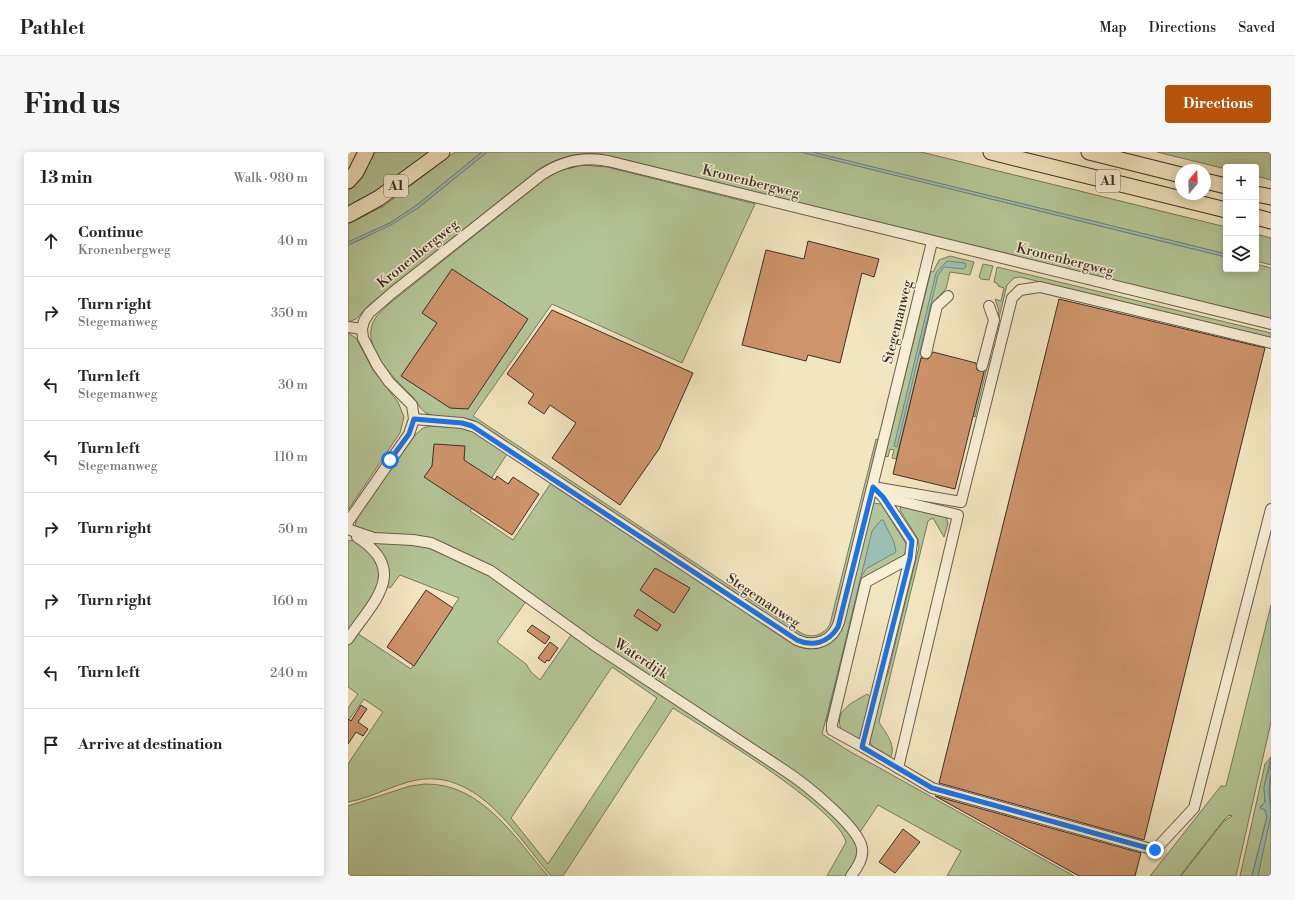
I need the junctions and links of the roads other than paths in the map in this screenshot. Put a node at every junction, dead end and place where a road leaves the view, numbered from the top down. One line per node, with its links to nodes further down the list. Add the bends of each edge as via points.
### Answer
1 (366, 152): 6 (highway, via 356,172)
2 (442, 152): 12 (highway, A1, via 380,198)
3 (991, 152): 11 (highway, A1)
4 (1088, 152): 5 (highway, A1)
5 (1175, 174)
6 (348, 181)
7 (1211, 182): 8 (highway)
8 (1223, 185)
9 (1259, 195): 10 (highway)
10 (1271, 197)
11 (1223, 209)
12 (348, 215)
13 (1259, 218): 14 (highway)
14 (1271, 221)
15 (932, 242): 18 (street, Kronenbergweg); 20 (street, Kronenbergweg, via 595,159 573,160 549,170 478,223 369,313); 25 (street, Stegemanweg)
16 (948, 296): 22 (street, via 937,306)
17 (989, 306): 23 (street, via 994,320)
18 (1271, 324)
19 (348, 327): 20 (street)
20 (362, 329): 24 (street, via 363,338 377,365 412,405)
21 (1271, 343): 27 (street, via 1040,287 1020,290 1012,298)
22 (926, 353)
23 (982, 366)
24 (414, 419): 25 (street, Stegemanweg, via 462,423 475,427 797,640 808,644 826,640 838,627); 30 (street, via 409,434)
25 (873, 487): 26 (street); 27 (street)
26 (883, 497): 29 (street); 31 (street, via 912,541)
27 (962, 502): 29 (street)
28 (1271, 509): 34 (street, via 1194,808 1155,850 932,788)
29 (958, 515): 34 (street)
30 (348, 528): 32 (street, via 379,555 385,574 381,589); 35 (street, Waterdijk, via 374,538 431,543 491,571 594,645 787,772 817,795 860,841 862,857)
31 (910, 558): 33 (street); 33 (street, via 866,582 832,724 832,730)
32 (348, 639)
33 (862, 747): 34 (street)
34 (898, 768)
35 (852, 876)

